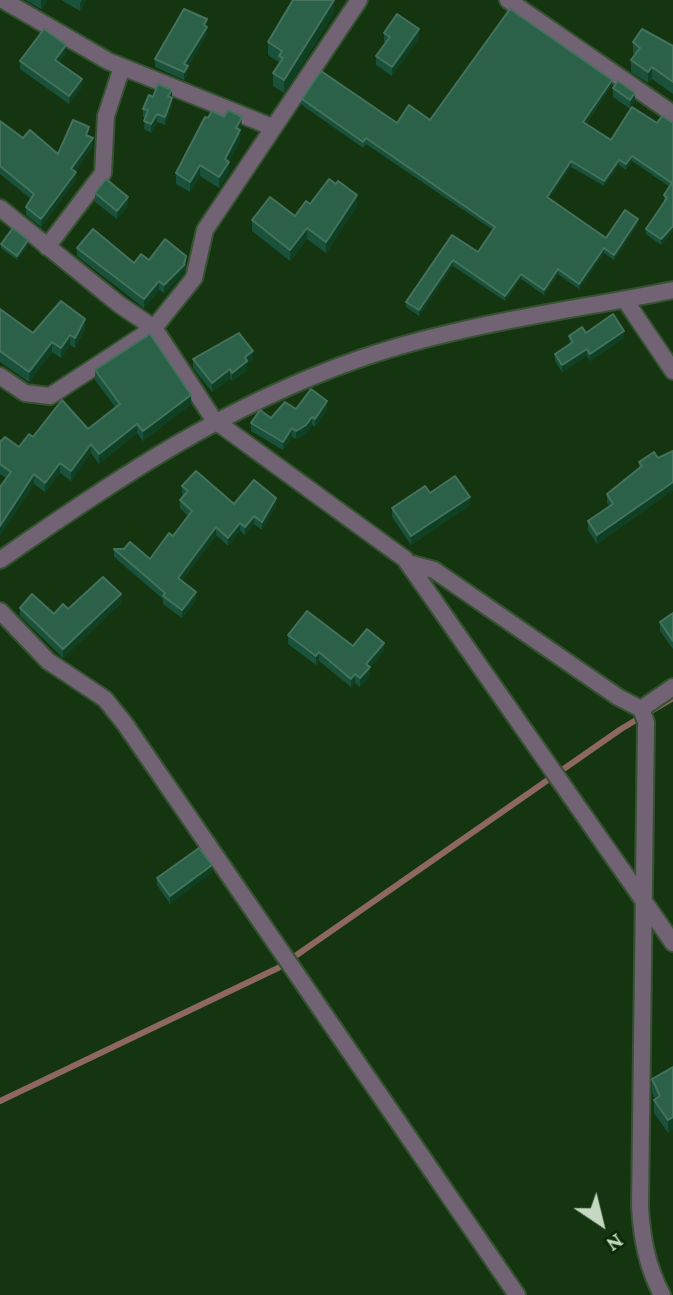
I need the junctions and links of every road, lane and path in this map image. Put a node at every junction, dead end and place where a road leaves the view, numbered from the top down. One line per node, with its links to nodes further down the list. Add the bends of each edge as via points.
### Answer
1 (3, 0): 4 (street)
2 (359, 0): 6 (street)
3 (508, 0): 5 (street)
4 (122, 67): 6 (street); 8 (street, via 106,116 103,173)
5 (673, 114)
6 (272, 127): 11 (street, via 205,230 194,278)
7 (0, 208): 8 (street)
8 (47, 247): 11 (street)
9 (673, 290): 10 (street)
10 (625, 300): 12 (street); 14 (street, via 389,350)
11 (154, 328): 13 (street, via 50,396 25,393); 14 (street)
12 (673, 371)
13 (0, 376)
14 (214, 420): 15 (street); 16 (street)
15 (0, 560)
16 (408, 563): 19 (street, via 434,570); 20 (street)
17 (0, 611): 22 (street, via 48,661 105,699 125,724)
18 (673, 687): 19 (street)
19 (641, 709): 20 (street, via 646,722)
20 (645, 903): 21 (street); 23 (street, via 640,1207 642,1240)
21 (673, 943)
22 (517, 1295)
23 (662, 1295)

